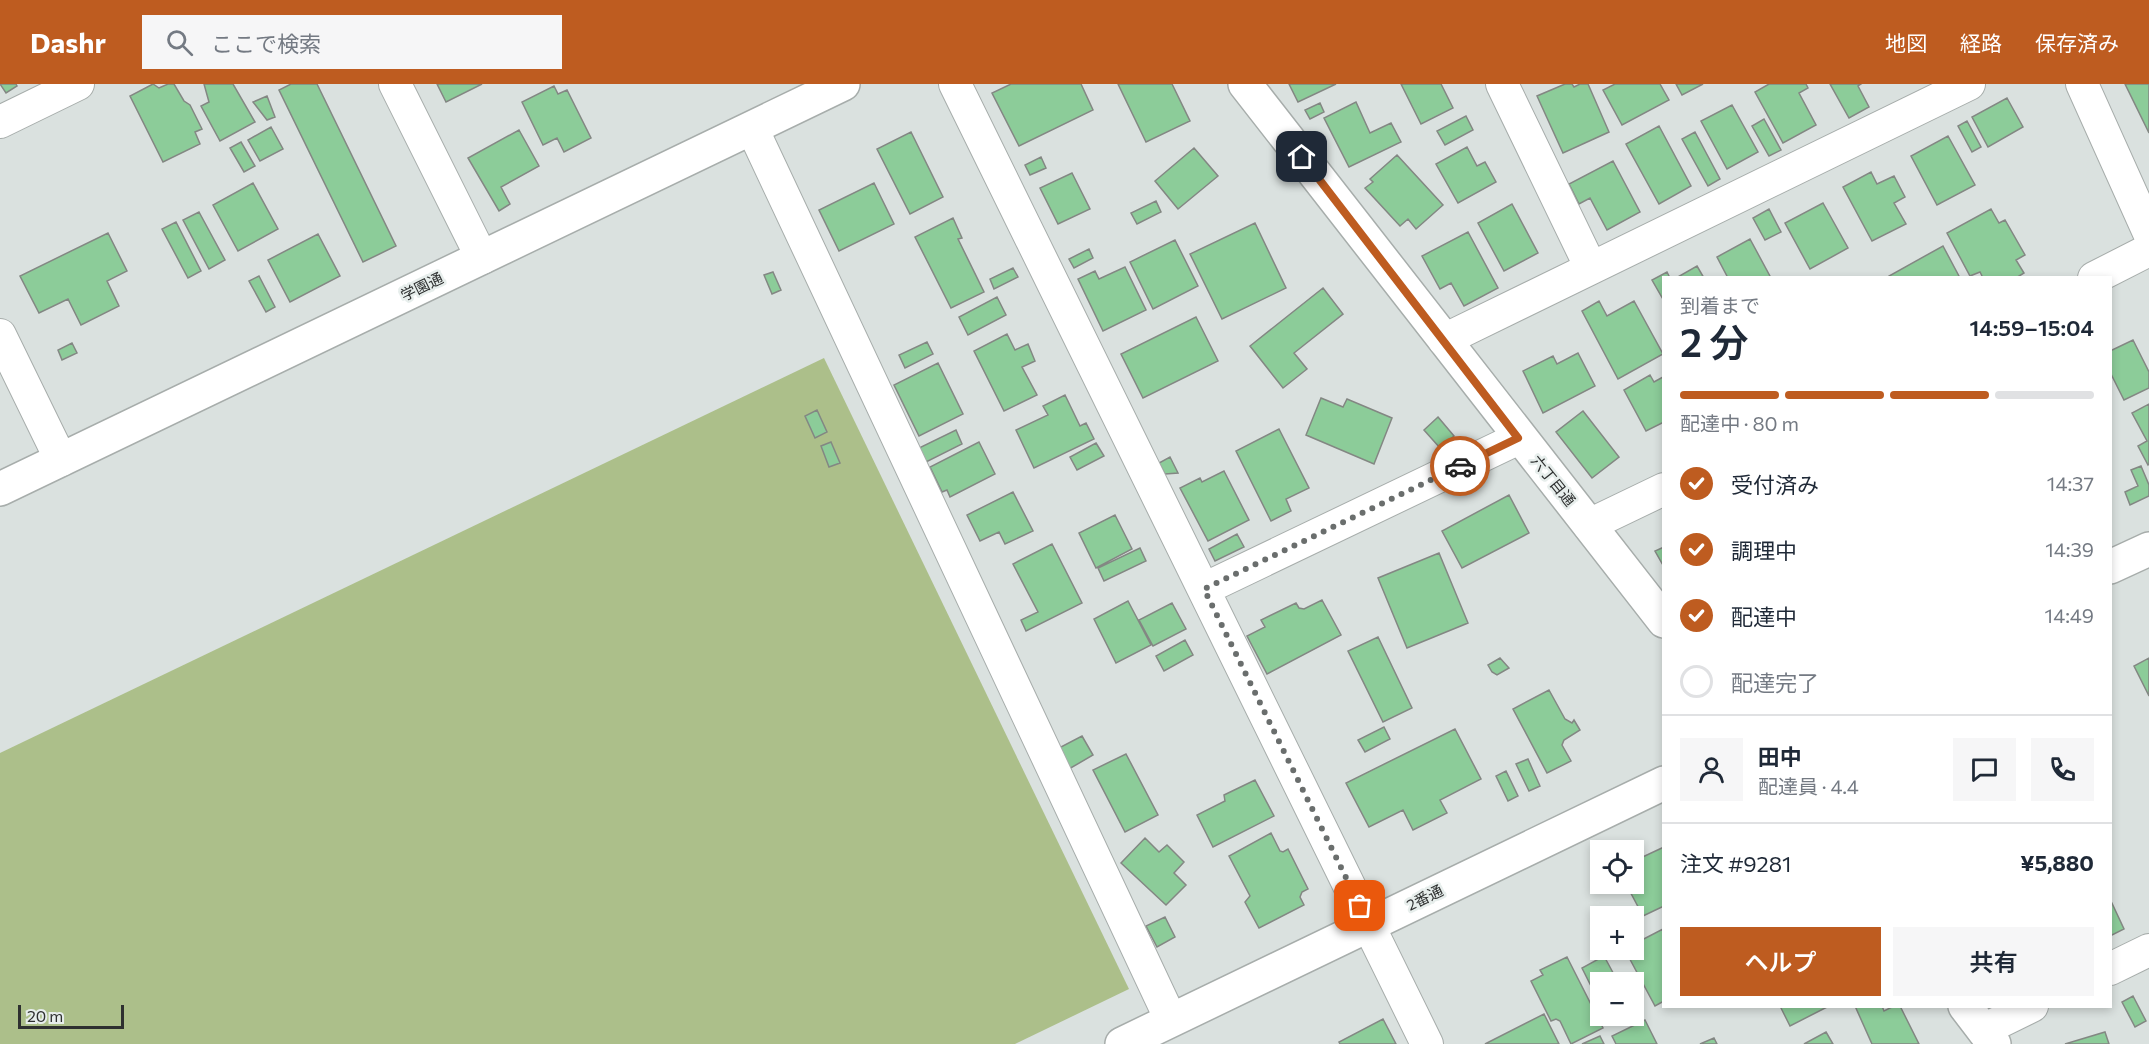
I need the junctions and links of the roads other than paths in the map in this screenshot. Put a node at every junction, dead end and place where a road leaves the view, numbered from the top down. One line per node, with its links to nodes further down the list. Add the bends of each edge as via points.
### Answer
1 (78, 84): 9 (street)
2 (395, 84): 13 (street)
3 (843, 84): 10 (street, 学園通)
4 (955, 84): 25 (street)
5 (1245, 84): 17 (street, 六丁目通)
6 (1502, 84): 14 (street)
7 (1969, 84): 14 (street)
8 (2082, 84): 11 (street)
9 (0, 122)
10 (752, 128): 13 (street, 学園通); 32 (street)
11 (2149, 233)
12 (2149, 250): 15 (street)
13 (482, 258): 19 (street, 学園通)
14 (1591, 268): 17 (street)
15 (2098, 276)
16 (0, 335): 19 (street)
17 (1444, 340): 18 (street, 六丁目通)
18 (1518, 438): 22 (street, 六丁目通); 25 (street)
19 (61, 460): 20 (street, 学園通)
20 (0, 489)
21 (1662, 490): 22 (street)
22 (1589, 525): 26 (street, 六丁目通)
23 (2149, 549): 24 (street)
24 (2112, 566)
25 (1204, 589): 28 (street)
26 (1662, 618)
27 (1662, 784): 28 (street, 2番通)
28 (1370, 925): 32 (street, 2番通); 35 (street)
29 (2149, 950): 30 (street)
30 (2112, 968)
31 (2027, 1008): 33 (street)
32 (1171, 1020): 34 (street, 2番通)
33 (1981, 1027)
34 (1122, 1044)
35 (1427, 1044)

